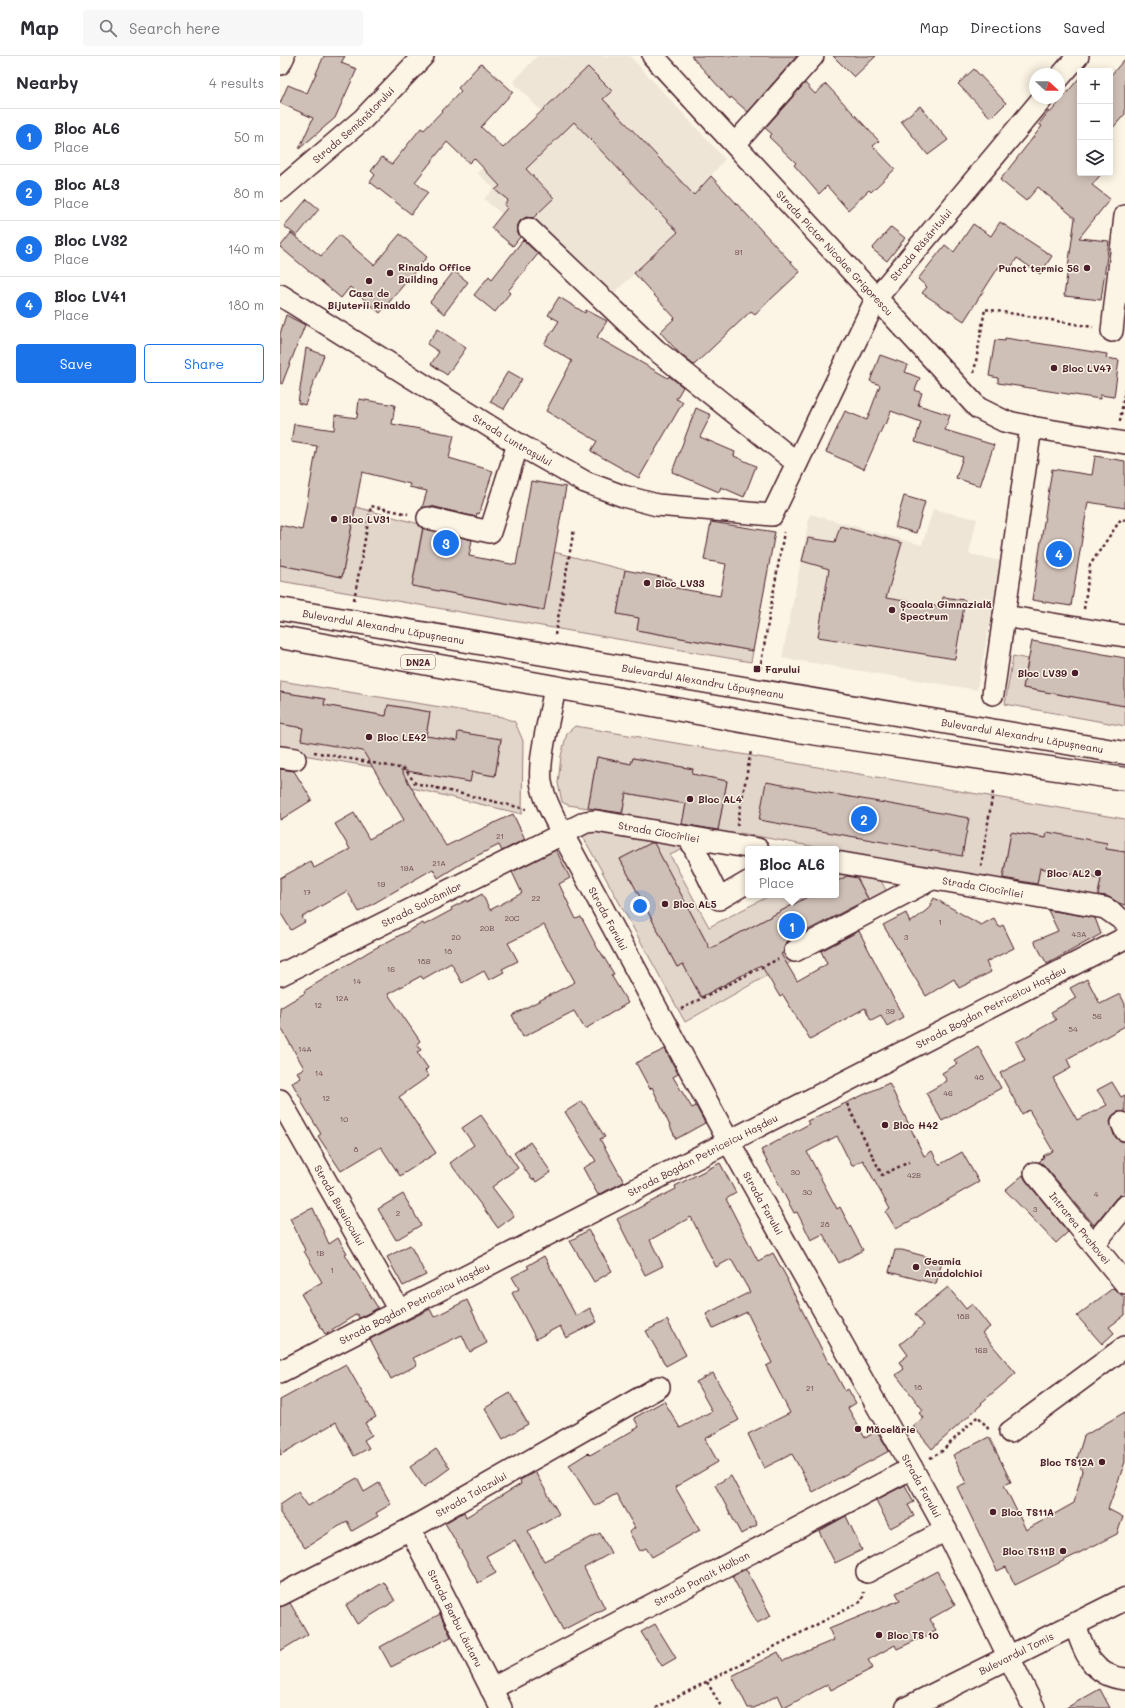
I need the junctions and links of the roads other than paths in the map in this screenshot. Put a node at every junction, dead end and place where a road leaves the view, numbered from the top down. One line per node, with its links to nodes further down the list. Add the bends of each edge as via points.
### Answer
1 (284, 56): 6 (street)
2 (424, 56): 10 (street, Strada Semănătorului, via 363,119)
3 (653, 56): 9 (street, Strada Pictor Nicolae Grigorescu)
4 (813, 56): 9 (street)
5 (1078, 56): 7 (street)
6 (280, 64)
7 (1065, 71)
8 (1038, 104): 14 (street, Strada Răsăritului)
9 (735, 144): 14 (street, Strada Pictor Nicolae Grigorescu)
10 (280, 190)
11 (1125, 216): 15 (street)
12 (529, 229): 19 (street, via 656,350)
13 (280, 295): 18 (street, Strada Luntrașului)
14 (877, 297): 16 (street, Strada Pictor Nicolae Grigorescu, via 978,408 1004,421); 19 (street, Strada Răsăritului)
15 (1112, 331)
16 (1031, 427): 17 (street, Strada Pictor Nicolae Grigorescu); 23 (street)
17 (1121, 442)
18 (518, 444): 20 (street, Strada Luntrașului, via 585,482 623,496 657,505); 21 (street, via 490,532)
19 (796, 463): 20 (street, Strada Răsăritului)
20 (772, 515)
21 (428, 518)
22 (280, 609): 28 (main road, Bulevardul Alexandru Lăpușneanu)
23 (1004, 616): 24 (street); 27 (street)
24 (1125, 636)
25 (280, 637): 26 (main road, DN2A)
26 (555, 687): 29 (main road, DN2A, via 790,730); 30 (street, Strada Farului, via 542,760 541,781 545,797)
27 (993, 694)
28 (1125, 753)
29 (1125, 779)
30 (562, 834): 31 (street, Strada Ciocîrliei, via 586,822 596,821); 39 (street, Strada Salcâmilor); 41 (street, Strada Farului)
31 (689, 837): 32 (street, Strada Ciocîrliei); 35 (street, via 719,899)
32 (745, 847)
33 (839, 863): 34 (street, Strada Ciocîrliei)
34 (932, 879): 36 (street, Strada Ciocîrliei, via 1105,908); 38 (street)
35 (745, 884)
36 (1125, 922)
37 (1125, 938): 41 (street, Strada Bogdan Petriceicu Hașdeu)
38 (795, 951)
39 (280, 975)
40 (280, 1100): 46 (street, Strada Busuiocului)
41 (729, 1142): 46 (street, Strada Bogdan Petriceicu Hașdeu); 51 (street, Strada Farului)
42 (1035, 1173): 44 (street, Intrarea Prahovei)
43 (1125, 1206): 44 (street)
44 (1094, 1244): 45 (street, Intrarea Prahovei)
45 (1125, 1283)
46 (399, 1310): 48 (street, Strada Bogdan Petriceicu Hașdeu)
47 (1125, 1347): 50 (street)
48 (280, 1372)
49 (659, 1387): 52 (street, Strada Talazului)
50 (1002, 1434)
51 (912, 1468): 53 (street, Strada Farului); 60 (street, Strada Panait Holban)
52 (410, 1529): 55 (street, Strada Talazului); 60 (street, Strada Barbu Lăutaru)
53 (946, 1530): 54 (street); 58 (street, Strada Farului)
54 (867, 1572)
55 (280, 1595)
56 (1125, 1599): 57 (main road, Bulevardul Tomis)
57 (1075, 1624): 58 (main road, Bulevardul Tomis); 59 (street, via 1090,1662 1107,1675)
58 (1009, 1657): 62 (main road, Bulevardul Tomis); 63 (street, Strada Farului)
59 (1125, 1679)
60 (491, 1689): 61 (street, Strada Barbu Lăutaru)
61 (501, 1708)
62 (907, 1708)
63 (1034, 1708)

